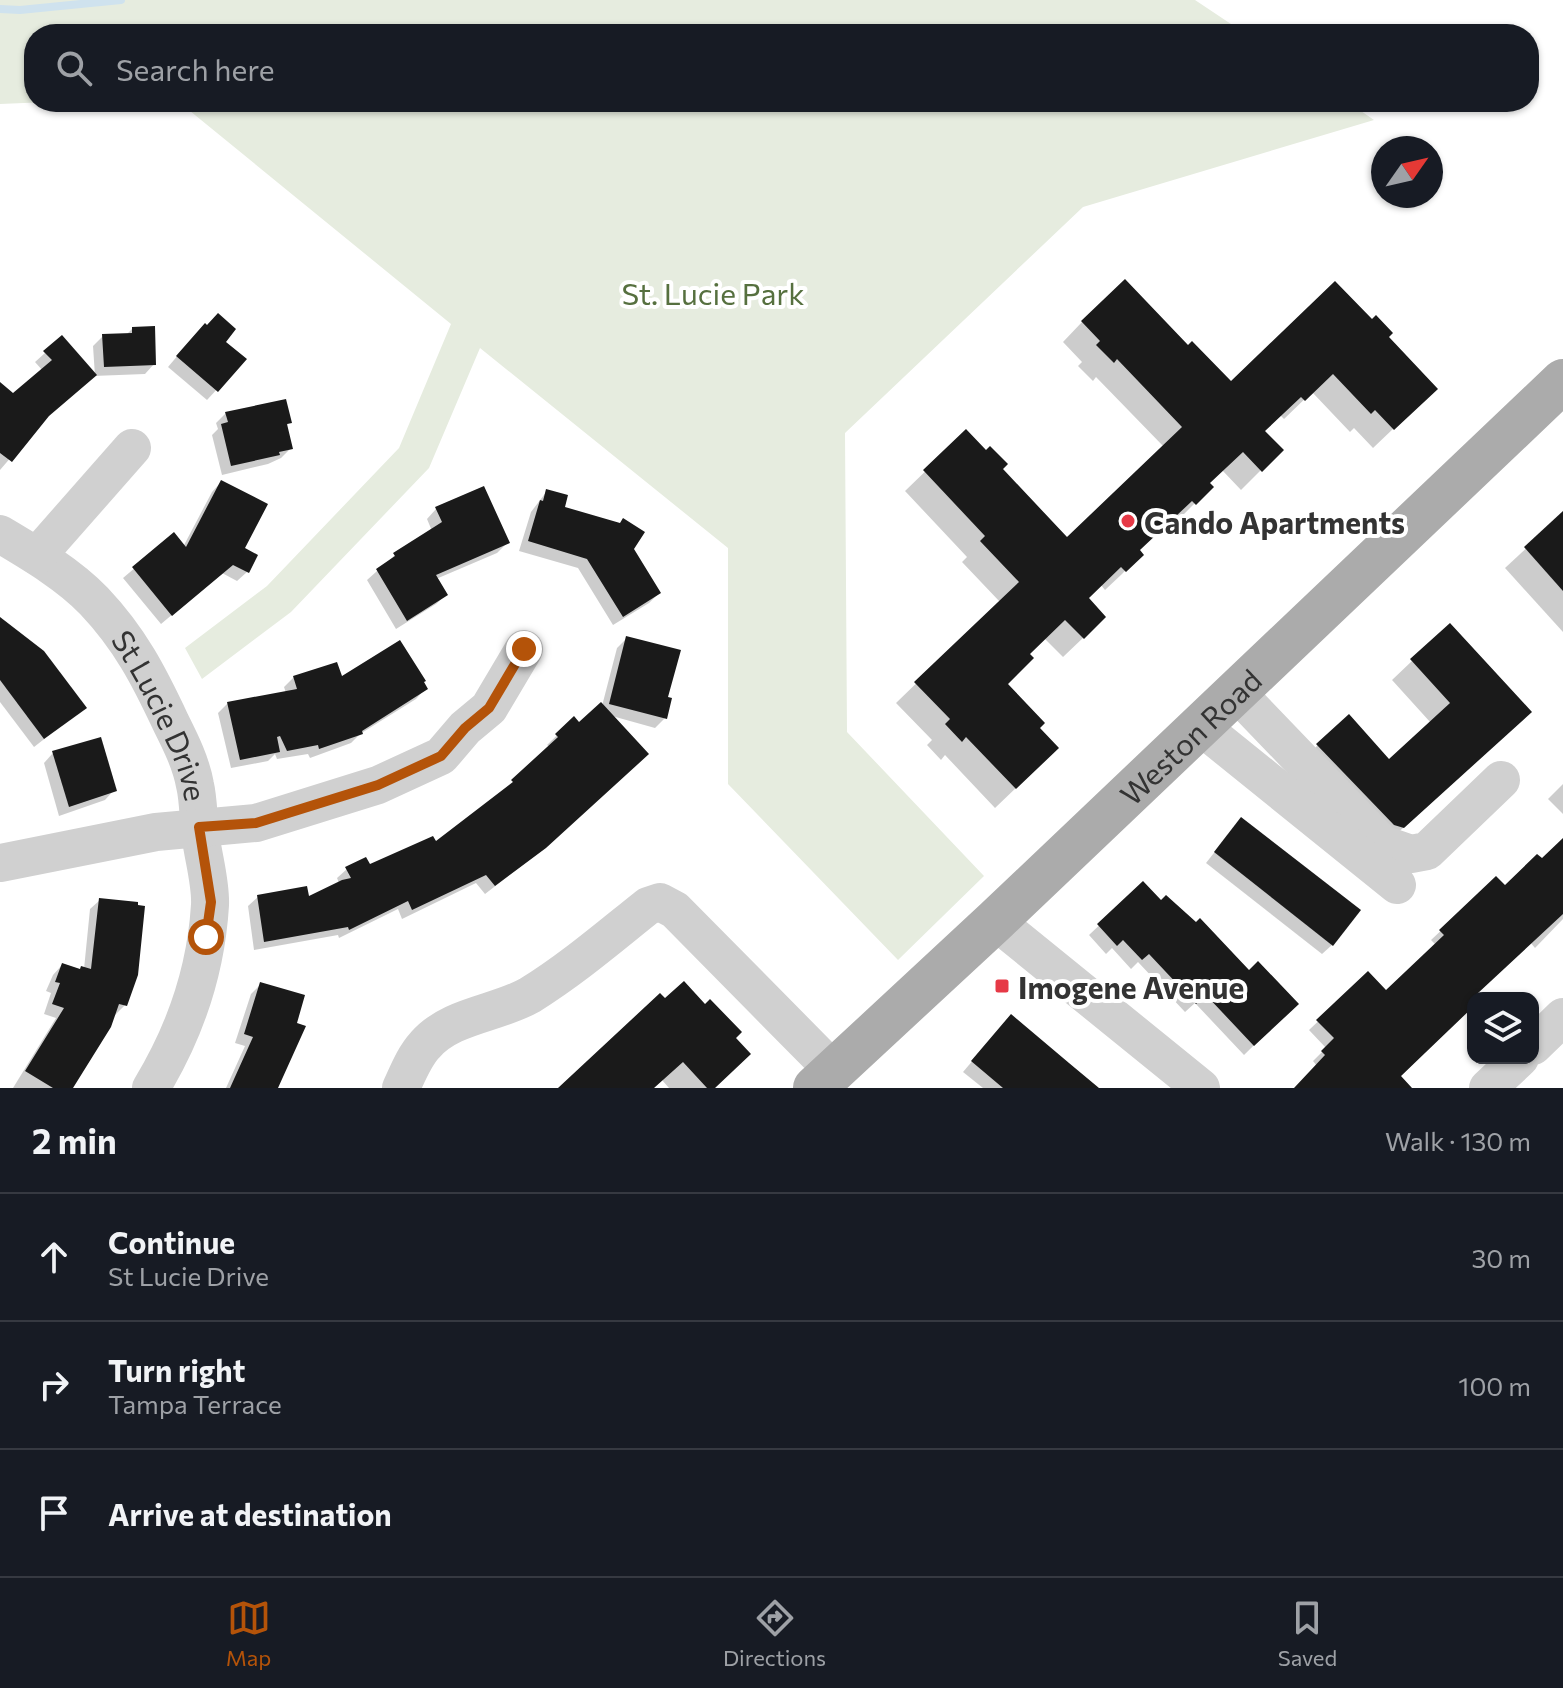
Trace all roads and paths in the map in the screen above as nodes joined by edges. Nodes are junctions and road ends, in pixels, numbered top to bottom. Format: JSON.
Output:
{"nodes":[{"id":1,"x":1563,"y":381,"type":"edge"},
{"id":2,"x":132,"y":448,"type":"dead end"},
{"id":3,"x":0,"y":534,"type":"edge"},
{"id":4,"x":37,"y":556,"type":"junction"},
{"id":5,"x":524,"y":649,"type":"dead end"},
{"id":6,"x":1236,"y":692,"type":"junction"},
{"id":7,"x":1200,"y":726,"type":"junction"},
{"id":8,"x":1501,"y":780,"type":"dead end"},
{"id":9,"x":199,"y":827,"type":"junction"},
{"id":10,"x":0,"y":863,"type":"edge"},
{"id":11,"x":1397,"y":885,"type":"dead end"},
{"id":12,"x":995,"y":921,"type":"junction"},
{"id":13,"x":1563,"y":1017,"type":"edge"},
{"id":14,"x":1539,"y":1040,"type":"edge"},
{"id":15,"x":1514,"y":1064,"type":"edge"},
{"id":16,"x":824,"y":1080,"type":"edge"},
{"id":17,"x":151,"y":1088,"type":"edge"},
{"id":18,"x":401,"y":1088,"type":"edge"},
{"id":19,"x":1201,"y":1088,"type":"edge"},
{"id":20,"x":1488,"y":1088,"type":"edge"}],
"edges":[{"from":1,"to":6,"type":"main road","name":"Weston Road"},
{"from":2,"to":4,"type":"street"},
{"from":3,"to":4,"type":"street","name":"St Lucie Drive"},
{"from":4,"to":9,"type":"street","name":"St Lucie Drive"},
{"from":5,"to":9,"type":"street"},
{"from":6,"to":7,"type":"main road","name":"Weston Road"},
{"from":6,"to":8,"type":"street"},
{"from":7,"to":11,"type":"street"},
{"from":7,"to":12,"type":"main road","name":"Weston Road"},
{"from":9,"to":10,"type":"street"},
{"from":9,"to":17,"type":"street","name":"St Lucie Drive"},
{"from":12,"to":16,"type":"main road","name":"Weston Road"},
{"from":12,"to":19,"type":"street"},
{"from":13,"to":14,"type":"street"},
{"from":15,"to":20,"type":"street"},
{"from":16,"to":18,"type":"street"}]}
